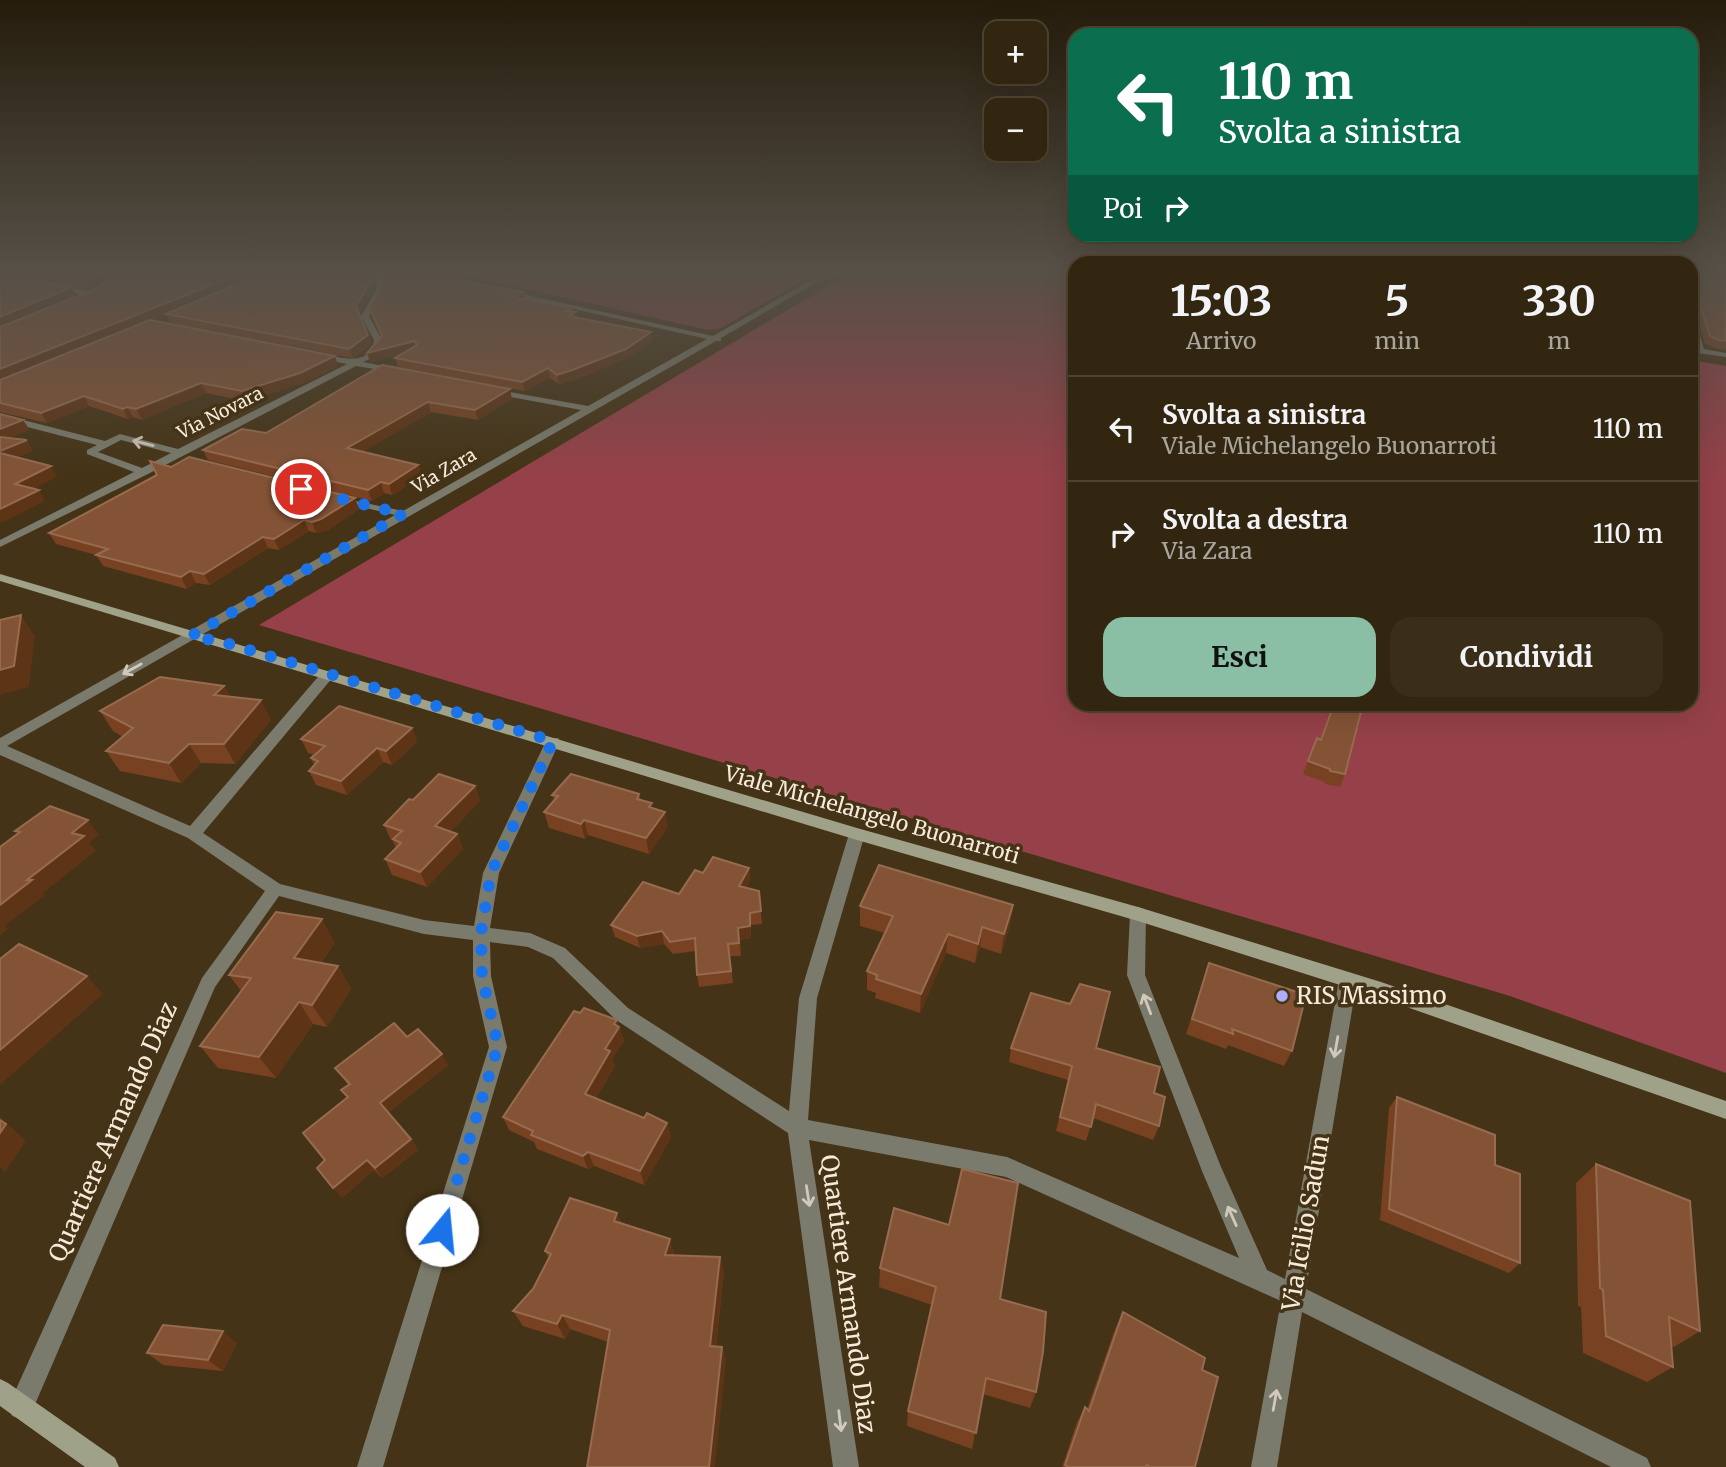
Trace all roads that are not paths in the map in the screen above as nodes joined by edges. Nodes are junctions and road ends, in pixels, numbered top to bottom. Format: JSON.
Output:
{"nodes":[{"id":1,"x":378,"y":339,"type":"edge"},
{"id":2,"x":718,"y":339,"type":"edge"},
{"id":3,"x":1698,"y":351,"type":"edge"},
{"id":4,"x":306,"y":353,"type":"edge"},
{"id":5,"x":1726,"y":355,"type":"edge"},
{"id":6,"x":357,"y":364,"type":"junction"},
{"id":7,"x":411,"y":374,"type":"edge"},
{"id":8,"x":480,"y":388,"type":"edge"},
{"id":9,"x":589,"y":409,"type":"junction"},
{"id":10,"x":0,"y":417,"type":"edge"},
{"id":11,"x":105,"y":444,"type":"junction"},
{"id":12,"x":180,"y":457,"type":"junction"},
{"id":13,"x":144,"y":472,"type":"junction"},
{"id":14,"x":336,"y":498,"type":"edge"},
{"id":15,"x":403,"y":514,"type":"junction"},
{"id":16,"x":0,"y":544,"type":"edge"},
{"id":17,"x":0,"y":577,"type":"edge"},
{"id":18,"x":191,"y":636,"type":"junction"},
{"id":19,"x":328,"y":674,"type":"junction"},
{"id":20,"x":553,"y":741,"type":"junction"},
{"id":21,"x":0,"y":746,"type":"edge"},
{"id":22,"x":193,"y":834,"type":"junction"},
{"id":23,"x":858,"y":834,"type":"junction"},
{"id":24,"x":275,"y":890,"type":"junction"},
{"id":25,"x":1138,"y":914,"type":"junction"},
{"id":26,"x":481,"y":933,"type":"junction"},
{"id":27,"x":1348,"y":980,"type":"junction"},
{"id":28,"x":1726,"y":1110,"type":"edge"},
{"id":29,"x":797,"y":1128,"type":"junction"},
{"id":30,"x":1259,"y":1278,"type":"junction"},
{"id":31,"x":1293,"y":1297,"type":"junction"},
{"id":32,"x":0,"y":1391,"type":"edge"},
{"id":33,"x":21,"y":1407,"type":"junction"},
{"id":34,"x":106,"y":1467,"type":"edge"},
{"id":35,"x":370,"y":1467,"type":"edge"},
{"id":36,"x":846,"y":1467,"type":"edge"},
{"id":37,"x":1264,"y":1467,"type":"edge"},
{"id":38,"x":1638,"y":1467,"type":"edge"}],
"edges":[{"from":1,"to":6,"type":"street","name":"Via Novara"},
{"from":2,"to":9,"type":"street","name":"Via Zara"},
{"from":3,"to":5,"type":"street"},
{"from":4,"to":6,"type":"street"},
{"from":6,"to":7,"type":"street"},
{"from":6,"to":12,"type":"street","name":"Via Novara"},
{"from":8,"to":9,"type":"street"},
{"from":9,"to":15,"type":"street","name":"Via Zara"},
{"from":10,"to":11,"type":"street"},
{"from":12,"to":11,"type":"street","one_way":true},
{"from":11,"to":13,"type":"street"},
{"from":12,"to":13,"type":"street","name":"Via Novara"},
{"from":13,"to":16,"type":"street","name":"Via Novara"},
{"from":14,"to":15,"type":"street"},
{"from":15,"to":18,"type":"street","name":"Via Zara"},
{"from":17,"to":18,"type":"street","name":"Viale Michelangelo Buonarroti"},
{"from":18,"to":19,"type":"street","name":"Viale Michelangelo Buonarroti"},
{"from":18,"to":21,"type":"street","name":"Via Zara","one_way":true},
{"from":19,"to":20,"type":"street","name":"Viale Michelangelo Buonarroti"},
{"from":19,"to":22,"type":"street"},
{"from":20,"to":23,"type":"street","name":"Viale Michelangelo Buonarroti"},
{"from":20,"to":26,"type":"street"},
{"from":21,"to":22,"type":"street","name":"Quartiere Armando Diaz"},
{"from":22,"to":24,"type":"street","name":"Quartiere Armando Diaz"},
{"from":23,"to":25,"type":"street","name":"Viale Michelangelo Buonarroti"},
{"from":23,"to":29,"type":"street","name":"Quartiere Armando Diaz"},
{"from":24,"to":26,"type":"street","name":"Quartiere Armando Diaz"},
{"from":24,"to":33,"type":"street","name":"Quartiere Armando Diaz"},
{"from":25,"to":27,"type":"street","name":"Viale Michelangelo Buonarroti"},
{"from":30,"to":25,"type":"street","one_way":true},
{"from":26,"to":29,"type":"street","name":"Quartiere Armando Diaz"},
{"from":26,"to":35,"type":"street"},
{"from":27,"to":28,"type":"street","name":"Viale Michelangelo Buonarroti"},
{"from":27,"to":31,"type":"street","name":"Via Icilio Sadun","one_way":true},
{"from":29,"to":30,"type":"street","name":"Quartiere Armando Diaz"},
{"from":29,"to":36,"type":"street","name":"Quartiere Armando Diaz","one_way":true},
{"from":30,"to":31,"type":"street","name":"Quartiere Armando Diaz"},
{"from":37,"to":31,"type":"street","name":"Via Icilio Sadun","one_way":true},
{"from":31,"to":38,"type":"street","name":"Quartiere Armando Diaz"},
{"from":32,"to":33,"type":"street"},
{"from":33,"to":34,"type":"street"}]}
